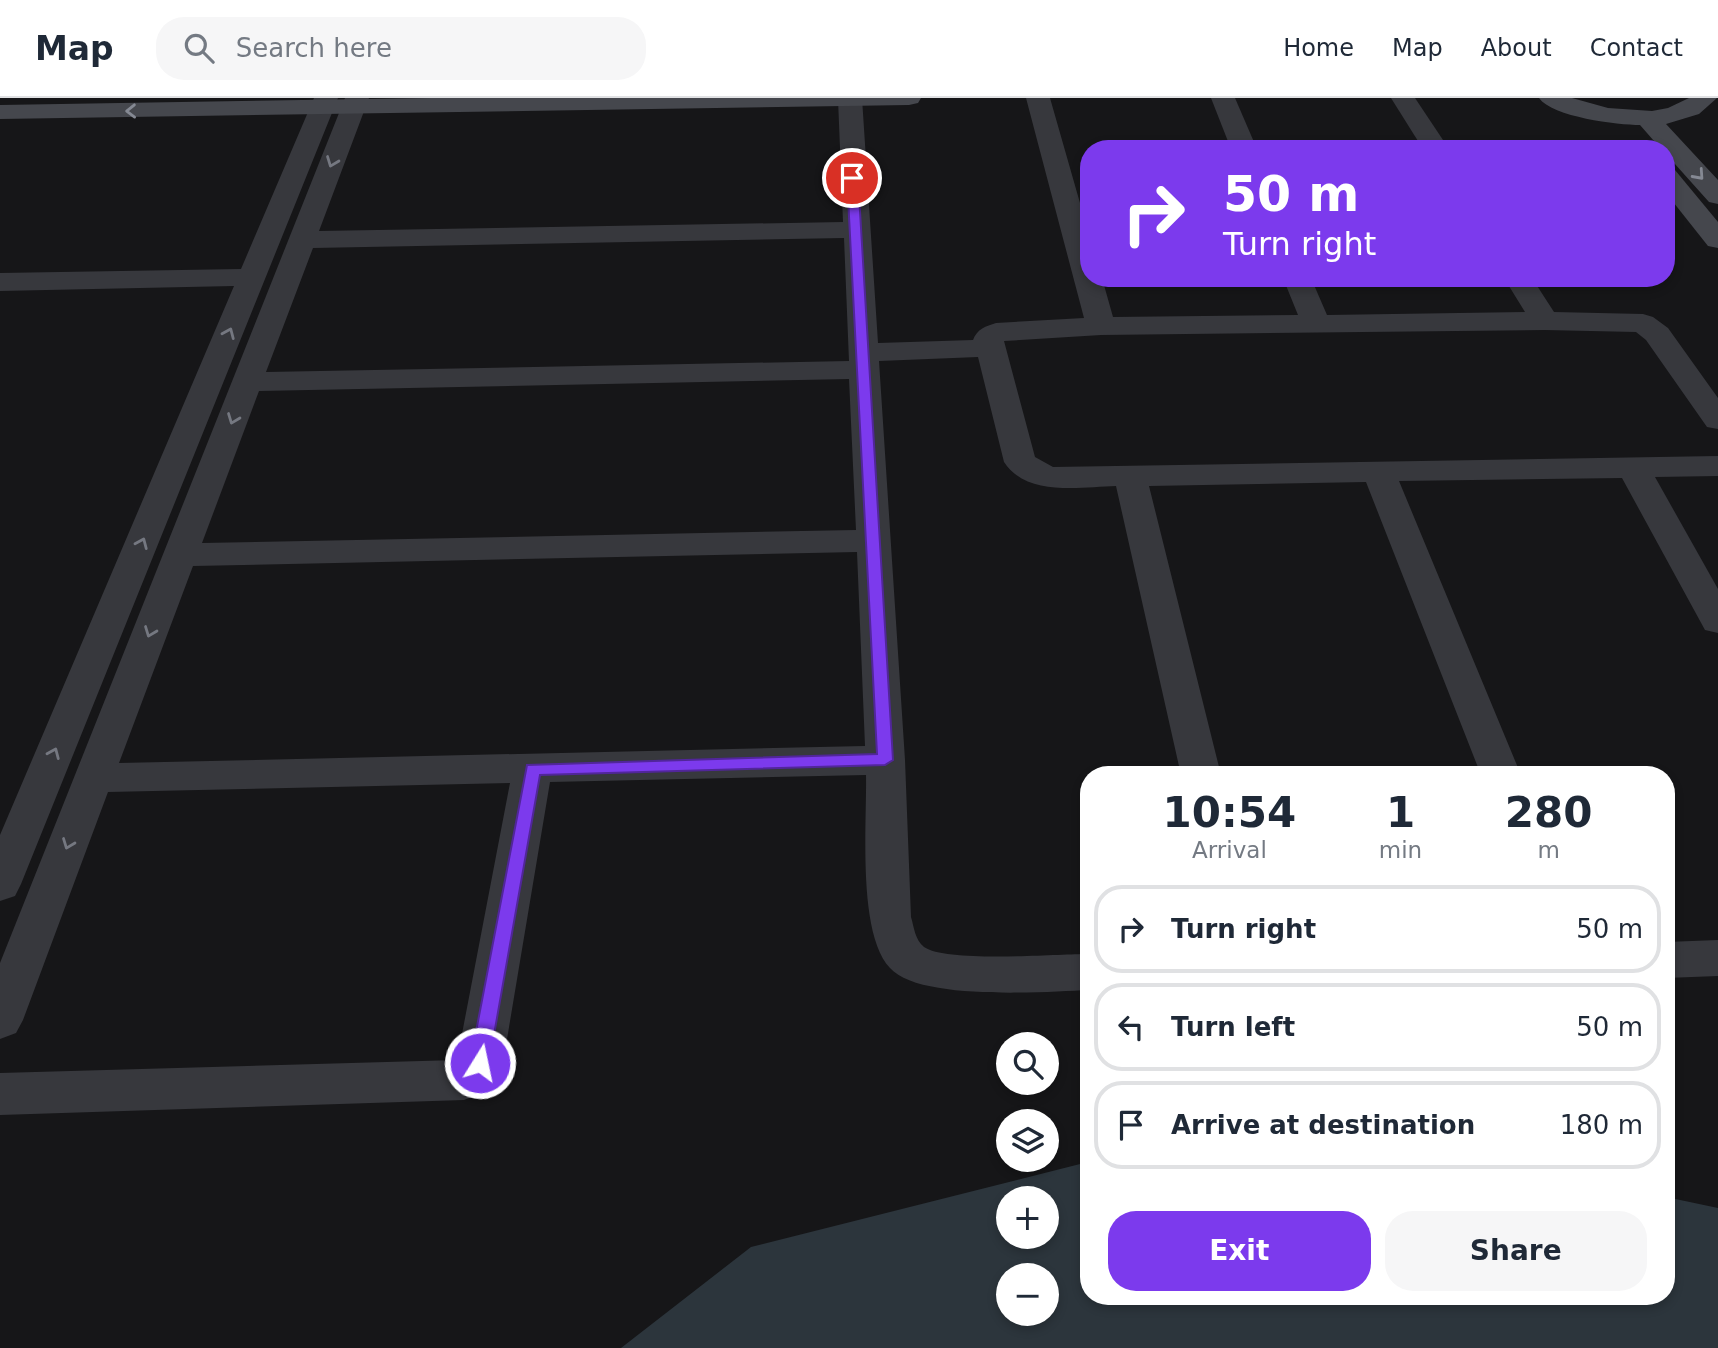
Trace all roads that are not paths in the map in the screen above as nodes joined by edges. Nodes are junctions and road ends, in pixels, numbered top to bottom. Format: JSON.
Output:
{"nodes":[{"id":1,"x":909,"y":98,"type":"edge"},
{"id":2,"x":1038,"y":98,"type":"edge"},
{"id":3,"x":1223,"y":98,"type":"edge"},
{"id":4,"x":1404,"y":98,"type":"edge"},
{"id":5,"x":1551,"y":98,"type":"edge"},
{"id":6,"x":1705,"y":98,"type":"edge"},
{"id":7,"x":850,"y":99,"type":"edge"},
{"id":8,"x":340,"y":103,"type":"edge"},
{"id":9,"x":0,"y":112,"type":"edge"},
{"id":10,"x":1618,"y":117,"type":"junction"},
{"id":11,"x":1647,"y":118,"type":"junction"},
{"id":12,"x":1240,"y":140,"type":"edge"},
{"id":13,"x":1430,"y":140,"type":"edge"},
{"id":14,"x":1637,"y":140,"type":"edge"},
{"id":15,"x":1667,"y":140,"type":"edge"},
{"id":16,"x":1675,"y":149,"type":"edge"},
{"id":17,"x":1675,"y":187,"type":"edge"},
{"id":18,"x":1718,"y":196,"type":"edge"},
{"id":19,"x":855,"y":230,"type":"junction"},
{"id":20,"x":302,"y":240,"type":"junction"},
{"id":21,"x":1718,"y":240,"type":"edge"},
{"id":22,"x":1080,"y":250,"type":"edge"},
{"id":23,"x":252,"y":277,"type":"junction"},
{"id":24,"x":0,"y":283,"type":"edge"},
{"id":25,"x":1090,"y":287,"type":"edge"},
{"id":26,"x":1301,"y":287,"type":"edge"},
{"id":27,"x":1524,"y":287,"type":"edge"},
{"id":28,"x":1545,"y":321,"type":"junction"},
{"id":29,"x":1315,"y":322,"type":"junction"},
{"id":30,"x":1101,"y":326,"type":"junction"},
{"id":31,"x":989,"y":348,"type":"junction"},
{"id":32,"x":863,"y":361,"type":"junction"},
{"id":33,"x":247,"y":382,"type":"junction"},
{"id":34,"x":1717,"y":417,"type":"edge"},
{"id":35,"x":1718,"y":466,"type":"edge"},
{"id":36,"x":1634,"y":468,"type":"junction"},
{"id":37,"x":1378,"y":470,"type":"junction"},
{"id":38,"x":1130,"y":475,"type":"junction"},
{"id":39,"x":873,"y":541,"type":"junction"},
{"id":40,"x":180,"y":555,"type":"junction"},
{"id":41,"x":1718,"y":621,"type":"edge"},
{"id":42,"x":885,"y":760,"type":"junction"},
{"id":43,"x":1199,"y":766,"type":"edge"},
{"id":44,"x":1497,"y":766,"type":"edge"},
{"id":45,"x":532,"y":769,"type":"junction"},
{"id":46,"x":93,"y":778,"type":"junction"},
{"id":47,"x":0,"y":884,"type":"edge"},
{"id":48,"x":1718,"y":958,"type":"edge"},
{"id":49,"x":1675,"y":960,"type":"edge"},
{"id":50,"x":1080,"y":972,"type":"edge"},
{"id":51,"x":1,"y":1017,"type":"edge"},
{"id":52,"x":0,"y":1094,"type":"edge"}],
"edges":[{"from":1,"to":7,"type":"street"},
{"from":2,"to":22,"type":"street"},
{"from":3,"to":12,"type":"street"},
{"from":4,"to":13,"type":"street"},
{"from":5,"to":10,"type":"street"},
{"from":6,"to":11,"type":"street"},
{"from":7,"to":8,"type":"street"},
{"from":7,"to":19,"type":"street"},
{"from":8,"to":9,"type":"street","one_way":true},
{"from":8,"to":20,"type":"street","one_way":true},
{"from":8,"to":23,"type":"street"},
{"from":10,"to":11,"type":"street"},
{"from":10,"to":14,"type":"street"},
{"from":11,"to":15,"type":"street","one_way":true},
{"from":16,"to":18,"type":"street","one_way":true},
{"from":17,"to":21,"type":"street"},
{"from":19,"to":20,"type":"street"},
{"from":19,"to":32,"type":"street"},
{"from":20,"to":33,"type":"street"},
{"from":23,"to":24,"type":"street"},
{"from":47,"to":23,"type":"street","one_way":true},
{"from":25,"to":30,"type":"street"},
{"from":26,"to":29,"type":"street"},
{"from":27,"to":28,"type":"street"},
{"from":28,"to":29,"type":"street"},
{"from":28,"to":34,"type":"street"},
{"from":29,"to":30,"type":"street"},
{"from":30,"to":31,"type":"street"},
{"from":31,"to":32,"type":"street"},
{"from":31,"to":38,"type":"street"},
{"from":32,"to":33,"type":"street"},
{"from":32,"to":39,"type":"street"},
{"from":33,"to":40,"type":"street","one_way":true},
{"from":35,"to":36,"type":"street"},
{"from":36,"to":37,"type":"street"},
{"from":36,"to":41,"type":"street"},
{"from":37,"to":38,"type":"street"},
{"from":37,"to":44,"type":"street"},
{"from":38,"to":43,"type":"street"},
{"from":39,"to":40,"type":"street"},
{"from":39,"to":42,"type":"street"},
{"from":40,"to":46,"type":"street","one_way":true},
{"from":42,"to":45,"type":"street"},
{"from":42,"to":50,"type":"street"},
{"from":45,"to":46,"type":"street"},
{"from":45,"to":52,"type":"street"},
{"from":46,"to":51,"type":"street","one_way":true},
{"from":48,"to":49,"type":"street"}]}
